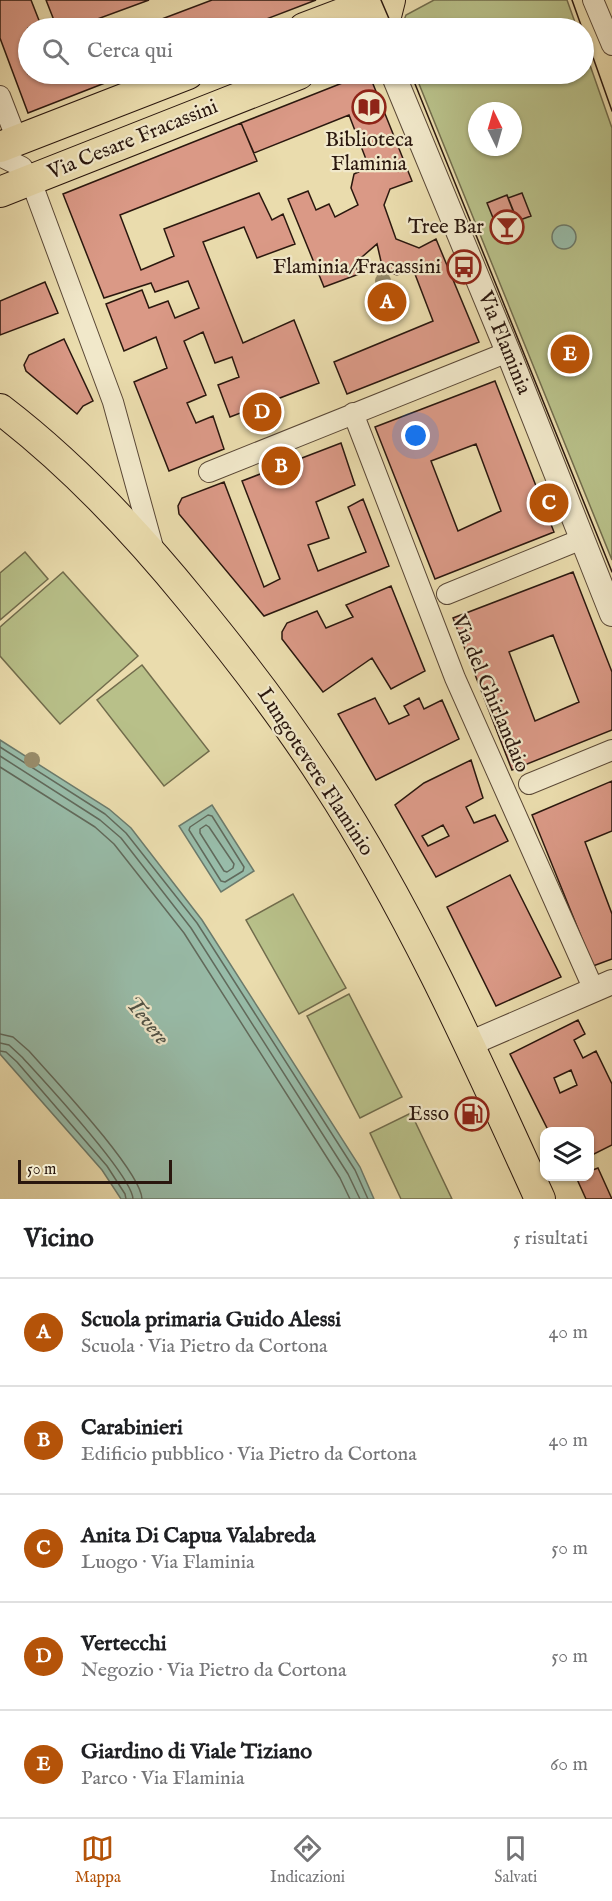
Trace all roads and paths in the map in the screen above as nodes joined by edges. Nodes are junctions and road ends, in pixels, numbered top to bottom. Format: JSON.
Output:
{"nodes":[{"id":1,"x":593,"y":0,"type":"edge"},
{"id":2,"x":374,"y":7,"type":"edge"},
{"id":3,"x":337,"y":18,"type":"edge"},
{"id":4,"x":612,"y":45,"type":"edge"},
{"id":5,"x":163,"y":84,"type":"edge"},
{"id":6,"x":274,"y":84,"type":"edge"},
{"id":7,"x":397,"y":84,"type":"edge"},
{"id":8,"x":0,"y":96,"type":"edge"},
{"id":9,"x":6,"y":148,"type":"edge"},
{"id":10,"x":31,"y":181,"type":"junction"},
{"id":11,"x":0,"y":192,"type":"edge"},
{"id":12,"x":508,"y":352,"type":"junction"},
{"id":13,"x":0,"y":409,"type":"edge"},
{"id":14,"x":353,"y":413,"type":"junction"},
{"id":15,"x":209,"y":472,"type":"dead end"},
{"id":16,"x":582,"y":539,"type":"junction"},
{"id":17,"x":155,"y":556,"type":"junction"},
{"id":18,"x":447,"y":594,"type":"dead end"},
{"id":19,"x":612,"y":614,"type":"edge"},
{"id":20,"x":612,"y":750,"type":"edge"},
{"id":21,"x":529,"y":784,"type":"dead end"},
{"id":22,"x":603,"y":986,"type":"edge"},
{"id":23,"x":469,"y":1044,"type":"junction"},
{"id":24,"x":540,"y":1199,"type":"edge"}],
"edges":[{"from":1,"to":4,"type":"street"},
{"from":2,"to":3,"type":"main road"},
{"from":5,"to":9,"type":"main road","name":"Via Cesare Fracassini"},
{"from":6,"to":10,"type":"main road","name":"Via Cesare Fracassini"},
{"from":7,"to":12,"type":"street","name":"Via Flaminia"},
{"from":8,"to":9,"type":"street"},
{"from":9,"to":10,"type":"street"},
{"from":10,"to":11,"type":"main road","name":"Via Cesare Fracassini"},
{"from":10,"to":17,"type":"street"},
{"from":12,"to":14,"type":"street"},
{"from":12,"to":16,"type":"street","name":"Via Flaminia"},
{"from":13,"to":17,"type":"main road","name":"Lungotevere Flaminio"},
{"from":14,"to":15,"type":"street"},
{"from":14,"to":22,"type":"street","name":"Via del Ghirlandaio"},
{"from":16,"to":18,"type":"street"},
{"from":16,"to":19,"type":"street","name":"Via Flaminia"},
{"from":17,"to":23,"type":"main road","name":"Lungotevere Flaminio"},
{"from":20,"to":21,"type":"street"},
{"from":22,"to":23,"type":"street"},
{"from":23,"to":24,"type":"main road","name":"Lungotevere Flaminio"}]}
